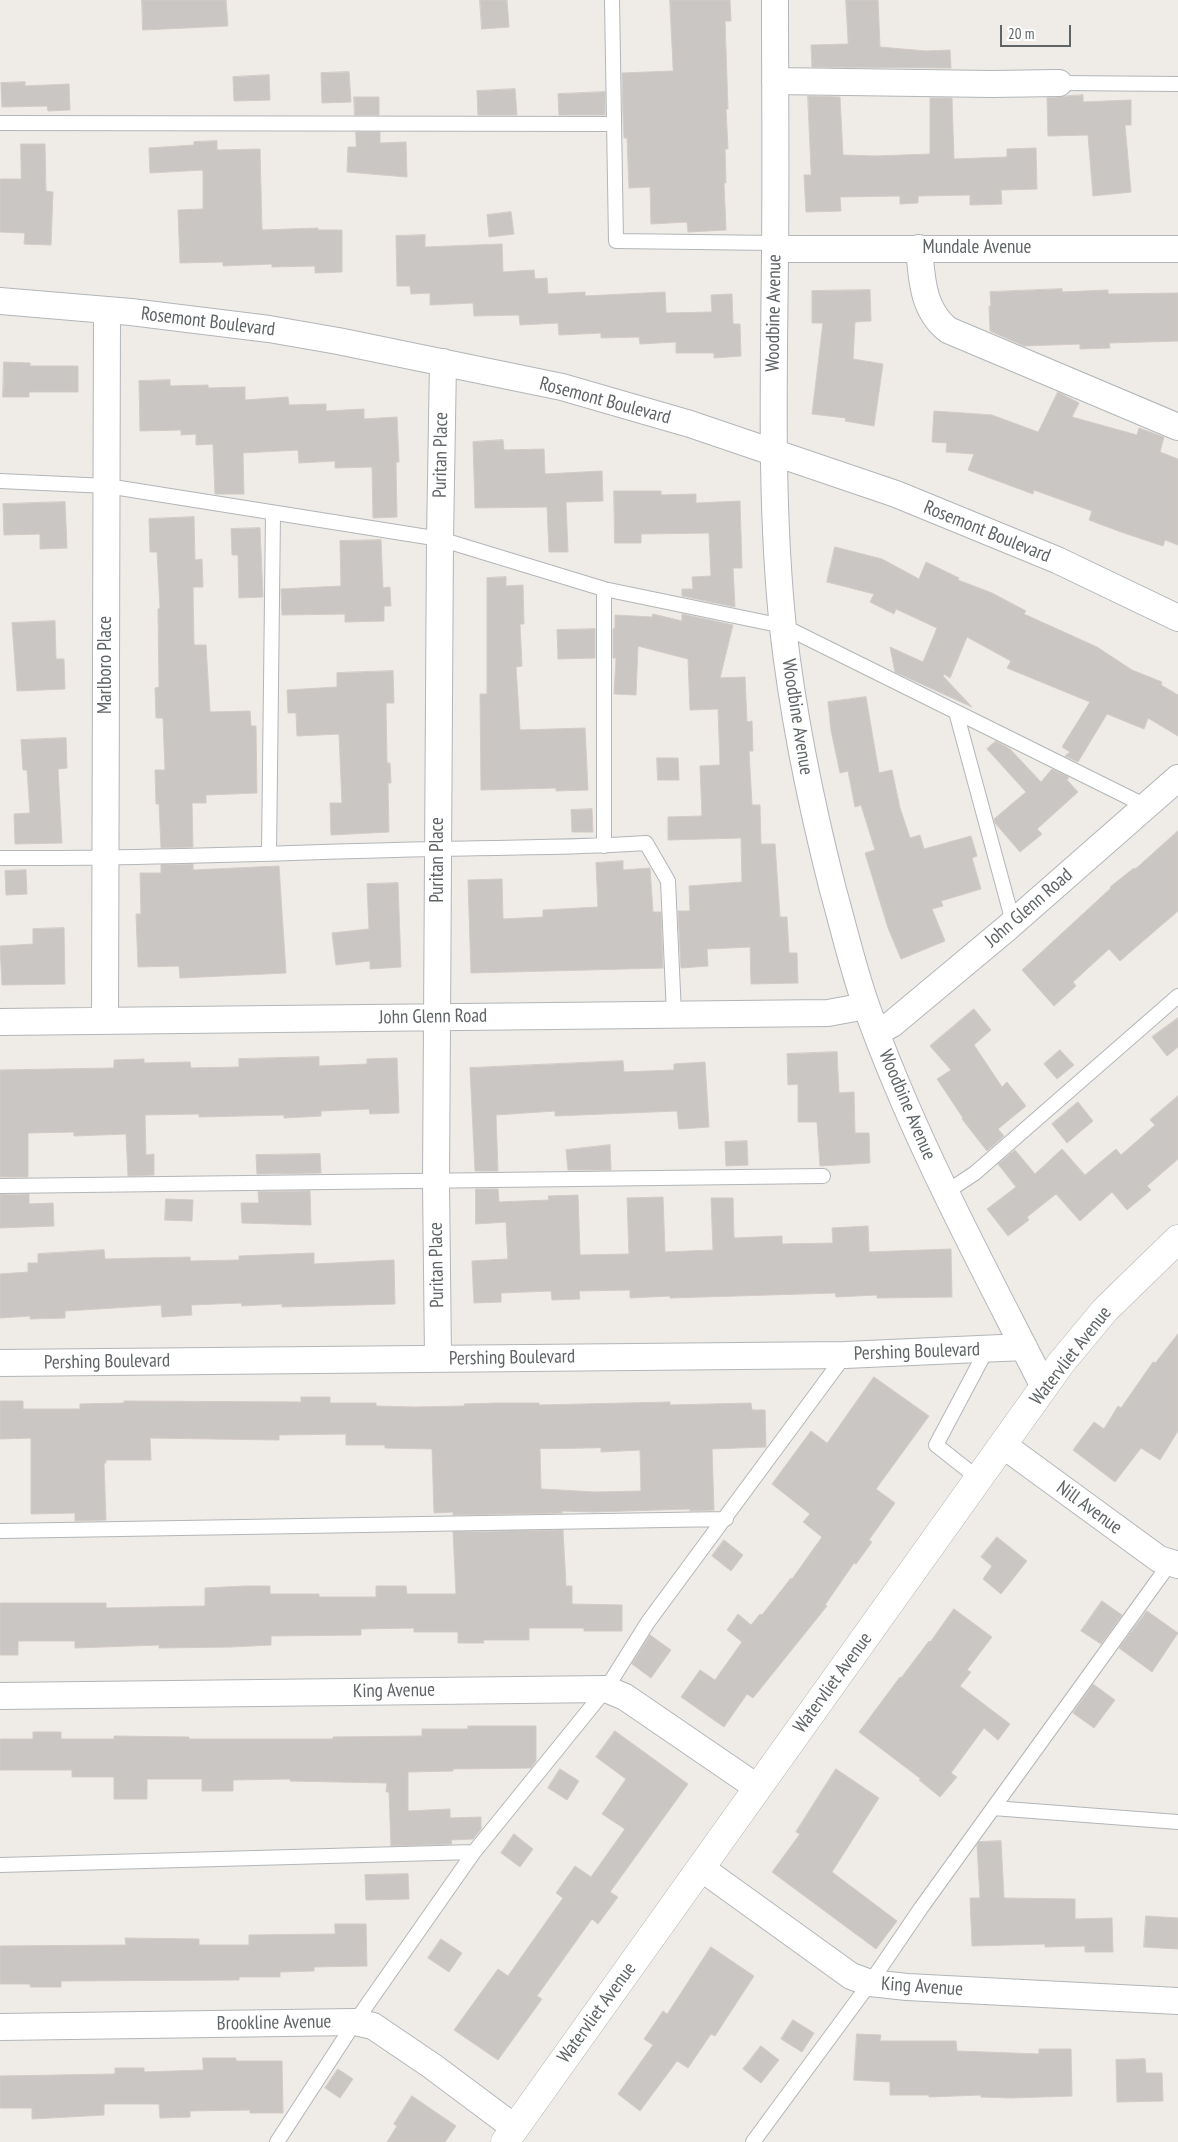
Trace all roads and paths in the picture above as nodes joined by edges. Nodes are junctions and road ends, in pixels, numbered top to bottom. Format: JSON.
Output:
{"nodes":[{"id":1,"x":612,"y":0,"type":"edge"},
{"id":2,"x":775,"y":0,"type":"edge"},
{"id":3,"x":775,"y":81,"type":"junction"},
{"id":4,"x":1059,"y":83,"type":"joint"},
{"id":5,"x":1178,"y":84,"type":"edge"},
{"id":6,"x":0,"y":123,"type":"edge"},
{"id":7,"x":614,"y":124,"type":"junction"},
{"id":8,"x":775,"y":246,"type":"junction"},
{"id":9,"x":919,"y":248,"type":"junction"},
{"id":10,"x":1178,"y":249,"type":"edge"},
{"id":11,"x":0,"y":301,"type":"edge"},
{"id":12,"x":107,"y":310,"type":"junction"},
{"id":13,"x":443,"y":362,"type":"junction"},
{"id":14,"x":1178,"y":427,"type":"edge"},
{"id":15,"x":774,"y":451,"type":"junction"},
{"id":16,"x":0,"y":481,"type":"edge"},
{"id":17,"x":107,"y":486,"type":"junction"},
{"id":18,"x":273,"y":513,"type":"junction"},
{"id":19,"x":440,"y":540,"type":"junction"},
{"id":20,"x":604,"y":589,"type":"junction"},
{"id":21,"x":1178,"y":618,"type":"edge"},
{"id":22,"x":783,"y":626,"type":"junction"},
{"id":23,"x":956,"y":712,"type":"junction"},
{"id":24,"x":1178,"y":778,"type":"edge"},
{"id":25,"x":1146,"y":806,"type":"junction"},
{"id":26,"x":604,"y":846,"type":"junction"},
{"id":27,"x":438,"y":849,"type":"junction"},
{"id":28,"x":269,"y":854,"type":"junction"},
{"id":29,"x":0,"y":858,"type":"edge"},
{"id":30,"x":106,"y":858,"type":"junction"},
{"id":31,"x":1013,"y":922,"type":"junction"},
{"id":32,"x":1178,"y":996,"type":"edge"},
{"id":33,"x":866,"y":1006,"type":"junction"},
{"id":34,"x":674,"y":1014,"type":"junction"},
{"id":35,"x":437,"y":1016,"type":"junction"},
{"id":36,"x":105,"y":1020,"type":"junction"},
{"id":37,"x":0,"y":1022,"type":"edge"},
{"id":38,"x":876,"y":1033,"type":"junction"},
{"id":39,"x":823,"y":1176,"type":"dead end"},
{"id":40,"x":436,"y":1182,"type":"junction"},
{"id":41,"x":0,"y":1186,"type":"edge"},
{"id":42,"x":945,"y":1193,"type":"junction"},
{"id":43,"x":1178,"y":1239,"type":"edge"},
{"id":44,"x":1024,"y":1347,"type":"junction"},
{"id":45,"x":987,"y":1349,"type":"junction"},
{"id":46,"x":845,"y":1355,"type":"junction"},
{"id":47,"x":438,"y":1359,"type":"junction"},
{"id":48,"x":0,"y":1364,"type":"edge"},
{"id":49,"x":1044,"y":1387,"type":"junction"},
{"id":50,"x":1003,"y":1445,"type":"junction"},
{"id":51,"x":979,"y":1478,"type":"junction"},
{"id":52,"x":726,"y":1519,"type":"junction"},
{"id":53,"x":0,"y":1530,"type":"edge"},
{"id":54,"x":1175,"y":1560,"type":"edge"},
{"id":55,"x":606,"y":1689,"type":"junction"},
{"id":56,"x":0,"y":1696,"type":"edge"},
{"id":57,"x":758,"y":1788,"type":"junction"},
{"id":58,"x":993,"y":1808,"type":"junction"},
{"id":59,"x":1178,"y":1822,"type":"edge"},
{"id":60,"x":474,"y":1852,"type":"junction"},
{"id":61,"x":0,"y":1865,"type":"edge"},
{"id":62,"x":701,"y":1868,"type":"junction"},
{"id":63,"x":870,"y":1983,"type":"junction"},
{"id":64,"x":1178,"y":2001,"type":"edge"},
{"id":65,"x":355,"y":2022,"type":"junction"},
{"id":66,"x":0,"y":2026,"type":"edge"},
{"id":67,"x":510,"y":2135,"type":"edge"},
{"id":68,"x":277,"y":2142,"type":"edge"},
{"id":69,"x":753,"y":2142,"type":"edge"}],
"edges":[{"from":1,"to":7,"type":"lane"},
{"from":2,"to":3,"type":"street","name":"Woodbine Avenue"},
{"from":3,"to":4,"type":"street"},
{"from":3,"to":8,"type":"street","name":"Woodbine Avenue"},
{"from":4,"to":5,"type":"lane"},
{"from":6,"to":7,"type":"lane"},
{"from":7,"to":8,"type":"lane"},
{"from":8,"to":9,"type":"street","name":"Mundale Avenue"},
{"from":8,"to":15,"type":"street","name":"Woodbine Avenue"},
{"from":9,"to":10,"type":"street","name":"Mundale Avenue"},
{"from":9,"to":14,"type":"street"},
{"from":11,"to":12,"type":"street","name":"Rosemont Boulevard"},
{"from":12,"to":13,"type":"street","name":"Rosemont Boulevard"},
{"from":12,"to":17,"type":"street","name":"Marlboro Place"},
{"from":13,"to":15,"type":"street","name":"Rosemont Boulevard"},
{"from":13,"to":19,"type":"street","name":"Puritan Place"},
{"from":15,"to":21,"type":"street","name":"Rosemont Boulevard"},
{"from":15,"to":22,"type":"street","name":"Woodbine Avenue"},
{"from":16,"to":17,"type":"lane"},
{"from":17,"to":18,"type":"lane"},
{"from":17,"to":30,"type":"street","name":"Marlboro Place"},
{"from":18,"to":19,"type":"lane"},
{"from":18,"to":28,"type":"lane"},
{"from":19,"to":20,"type":"lane"},
{"from":19,"to":27,"type":"street","name":"Puritan Place"},
{"from":20,"to":22,"type":"lane"},
{"from":20,"to":26,"type":"lane"},
{"from":22,"to":23,"type":"lane"},
{"from":22,"to":33,"type":"street","name":"Woodbine Avenue"},
{"from":23,"to":25,"type":"lane"},
{"from":23,"to":31,"type":"lane"},
{"from":24,"to":25,"type":"street","name":"John Glenn Road"},
{"from":25,"to":31,"type":"street","name":"John Glenn Road"},
{"from":26,"to":27,"type":"lane"},
{"from":26,"to":34,"type":"lane"},
{"from":27,"to":28,"type":"lane"},
{"from":27,"to":35,"type":"street","name":"Puritan Place"},
{"from":28,"to":30,"type":"lane"},
{"from":29,"to":30,"type":"lane"},
{"from":30,"to":36,"type":"street","name":"Marlboro Place"},
{"from":31,"to":38,"type":"street","name":"John Glenn Road"},
{"from":32,"to":42,"type":"lane"},
{"from":33,"to":34,"type":"street","name":"John Glenn Road"},
{"from":33,"to":38,"type":"street","name":"Woodbine Avenue"},
{"from":34,"to":35,"type":"street","name":"John Glenn Road"},
{"from":35,"to":36,"type":"street","name":"John Glenn Road"},
{"from":35,"to":40,"type":"street","name":"Puritan Place"},
{"from":36,"to":37,"type":"street","name":"John Glenn Road"},
{"from":38,"to":42,"type":"street","name":"Woodbine Avenue"},
{"from":39,"to":40,"type":"lane"},
{"from":40,"to":41,"type":"lane"},
{"from":40,"to":47,"type":"street","name":"Puritan Place"},
{"from":42,"to":44,"type":"street","name":"Woodbine Avenue"},
{"from":43,"to":49,"type":"street","name":"Watervliet Avenue"},
{"from":44,"to":45,"type":"street","name":"Pershing Boulevard"},
{"from":44,"to":49,"type":"street","name":"Woodbine Avenue"},
{"from":45,"to":46,"type":"street","name":"Pershing Boulevard"},
{"from":45,"to":51,"type":"lane"},
{"from":46,"to":47,"type":"street","name":"Pershing Boulevard"},
{"from":46,"to":52,"type":"lane"},
{"from":47,"to":48,"type":"street","name":"Pershing Boulevard"},
{"from":49,"to":50,"type":"street","name":"Watervliet Avenue"},
{"from":50,"to":51,"type":"street","name":"Watervliet Avenue"},
{"from":50,"to":54,"type":"street","name":"Nill Avenue"},
{"from":51,"to":57,"type":"street","name":"Watervliet Avenue"},
{"from":52,"to":53,"type":"lane"},
{"from":52,"to":55,"type":"lane"},
{"from":54,"to":58,"type":"lane"},
{"from":55,"to":56,"type":"street","name":"King Avenue"},
{"from":55,"to":57,"type":"street","name":"King Avenue"},
{"from":55,"to":60,"type":"lane"},
{"from":57,"to":62,"type":"street","name":"Watervliet Avenue"},
{"from":58,"to":59,"type":"lane"},
{"from":58,"to":63,"type":"lane"},
{"from":60,"to":61,"type":"lane"},
{"from":60,"to":65,"type":"lane"},
{"from":62,"to":63,"type":"street","name":"King Avenue"},
{"from":62,"to":67,"type":"street","name":"Watervliet Avenue"},
{"from":63,"to":64,"type":"street","name":"King Avenue"},
{"from":63,"to":69,"type":"lane"},
{"from":65,"to":66,"type":"street","name":"Brookline Avenue"},
{"from":65,"to":67,"type":"street","name":"Brookline Avenue"},
{"from":65,"to":68,"type":"lane"}]}
